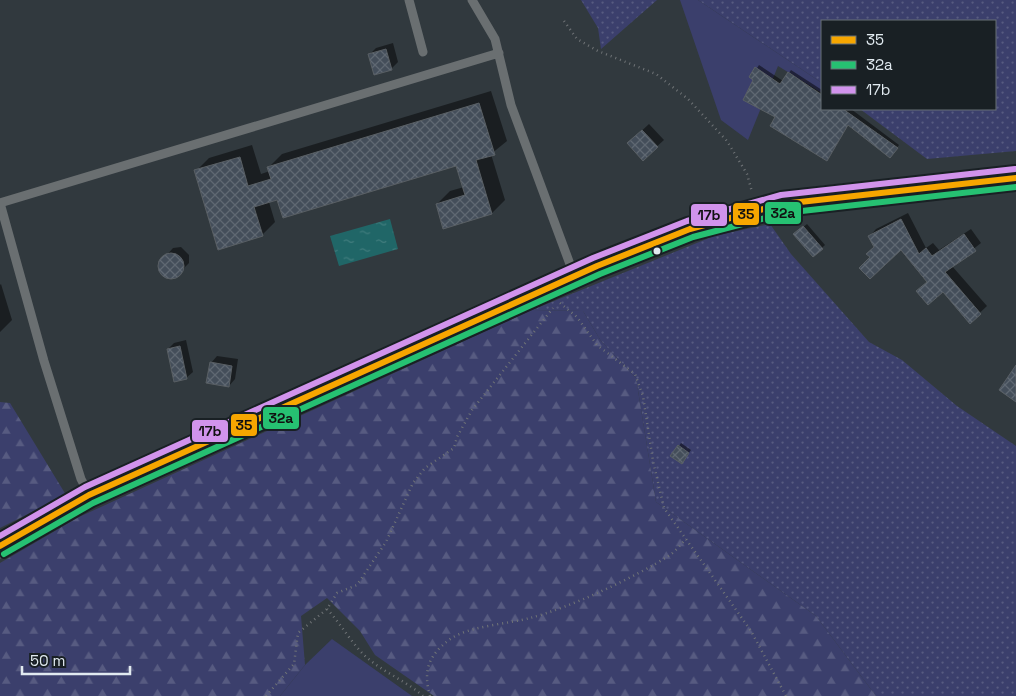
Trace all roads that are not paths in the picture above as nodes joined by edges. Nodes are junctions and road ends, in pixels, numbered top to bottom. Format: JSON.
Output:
{"nodes":[{"id":1,"x":409,"y":0,"type":"edge"},
{"id":2,"x":472,"y":0,"type":"edge"},
{"id":3,"x":423,"y":52,"type":"dead end"},
{"id":4,"x":499,"y":53,"type":"junction"},
{"id":5,"x":1016,"y":178,"type":"edge"},
{"id":6,"x":0,"y":203,"type":"edge"},
{"id":7,"x":574,"y":276,"type":"junction"},
{"id":8,"x":89,"y":496,"type":"junction"},
{"id":9,"x":0,"y":546,"type":"edge"}],
"edges":[{"from":1,"to":3,"type":"lane"},
{"from":2,"to":4,"type":"lane"},
{"from":4,"to":6,"type":"lane"},
{"from":4,"to":7,"type":"lane"},
{"from":5,"to":7,"type":"street"},
{"from":6,"to":8,"type":"lane"},
{"from":7,"to":8,"type":"street"},
{"from":8,"to":9,"type":"street"}]}
